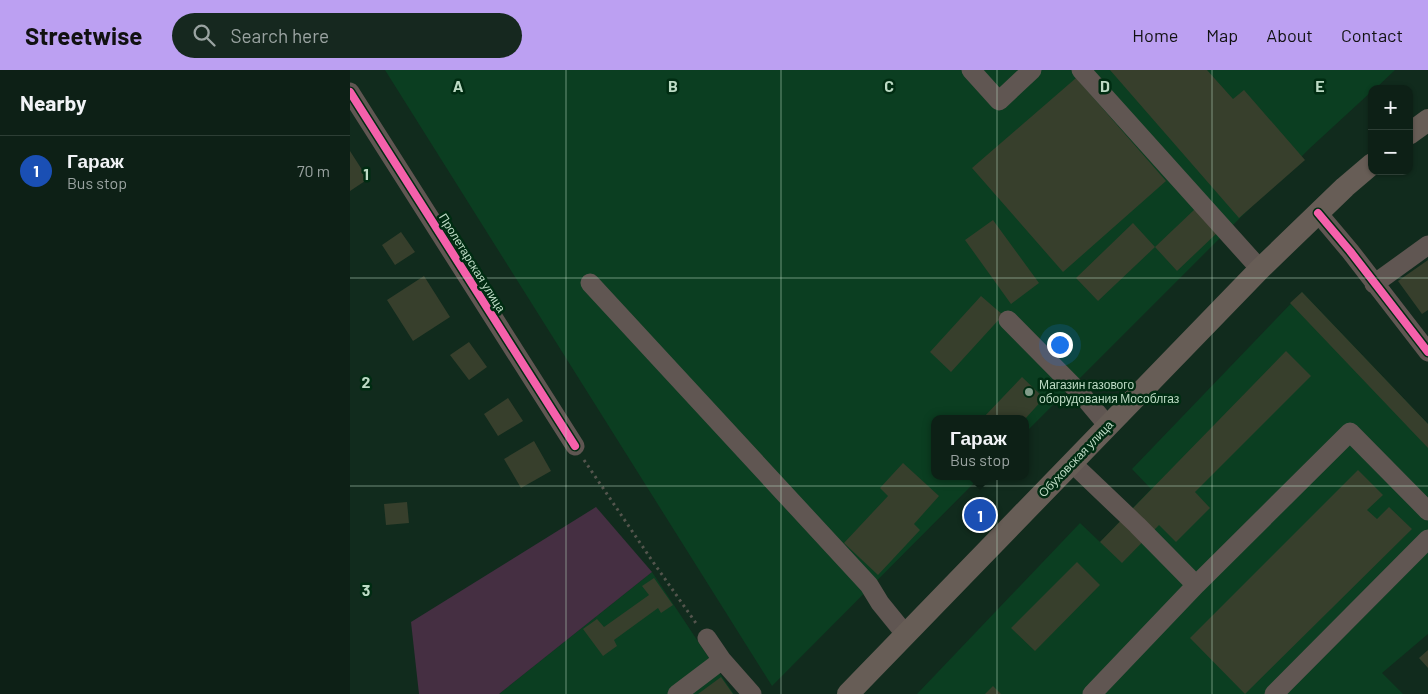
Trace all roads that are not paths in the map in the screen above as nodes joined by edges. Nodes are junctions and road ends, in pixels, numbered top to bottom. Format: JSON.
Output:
{"nodes":[{"id":1,"x":971,"y":70,"type":"edge"},
{"id":2,"x":1032,"y":70,"type":"edge"},
{"id":3,"x":1081,"y":70,"type":"edge"},
{"id":4,"x":350,"y":92,"type":"edge"},
{"id":5,"x":1428,"y":120,"type":"edge"},
{"id":6,"x":1413,"y":131,"type":"edge"},
{"id":7,"x":1368,"y":168,"type":"edge"},
{"id":8,"x":1318,"y":213,"type":"junction"},
{"id":9,"x":1428,"y":245,"type":"edge"},
{"id":10,"x":1260,"y":269,"type":"junction"},
{"id":11,"x":590,"y":283,"type":"dead end"},
{"id":12,"x":1374,"y":284,"type":"junction"},
{"id":13,"x":1008,"y":320,"type":"dead end"},
{"id":14,"x":1428,"y":352,"type":"edge"},
{"id":15,"x":1108,"y":426,"type":"junction"},
{"id":16,"x":575,"y":446,"type":"road end"},
{"id":17,"x":1072,"y":463,"type":"junction"},
{"id":18,"x":1428,"y":511,"type":"edge"},
{"id":19,"x":1428,"y":539,"type":"edge"},
{"id":20,"x":1196,"y":585,"type":"junction"},
{"id":21,"x":906,"y":635,"type":"junction"},
{"id":22,"x":707,"y":638,"type":"road end"},
{"id":23,"x":722,"y":660,"type":"junction"},
{"id":24,"x":677,"y":694,"type":"edge"},
{"id":25,"x":752,"y":694,"type":"edge"},
{"id":26,"x":848,"y":694,"type":"edge"},
{"id":27,"x":1092,"y":694,"type":"edge"},
{"id":28,"x":1274,"y":694,"type":"edge"}],
"edges":[{"from":1,"to":2,"type":"street"},
{"from":3,"to":10,"type":"street"},
{"from":4,"to":16,"type":"street","name":"Пролетарская улица"},
{"from":5,"to":6,"type":"main road"},
{"from":7,"to":8,"type":"main road","name":"Обуховская улица"},
{"from":8,"to":10,"type":"main road","name":"Обуховская улица"},
{"from":8,"to":12,"type":"street"},
{"from":9,"to":12,"type":"street"},
{"from":10,"to":15,"type":"main road","name":"Обуховская улица"},
{"from":11,"to":21,"type":"street"},
{"from":12,"to":14,"type":"street"},
{"from":13,"to":15,"type":"street"},
{"from":15,"to":17,"type":"main road","name":"Обуховская улица"},
{"from":17,"to":20,"type":"street"},
{"from":17,"to":21,"type":"main road","name":"Обуховская улица"},
{"from":18,"to":20,"type":"street"},
{"from":19,"to":28,"type":"street"},
{"from":20,"to":27,"type":"street"},
{"from":21,"to":26,"type":"main road","name":"Обуховская улица"},
{"from":22,"to":23,"type":"street"},
{"from":23,"to":24,"type":"street"},
{"from":23,"to":25,"type":"street"}]}
